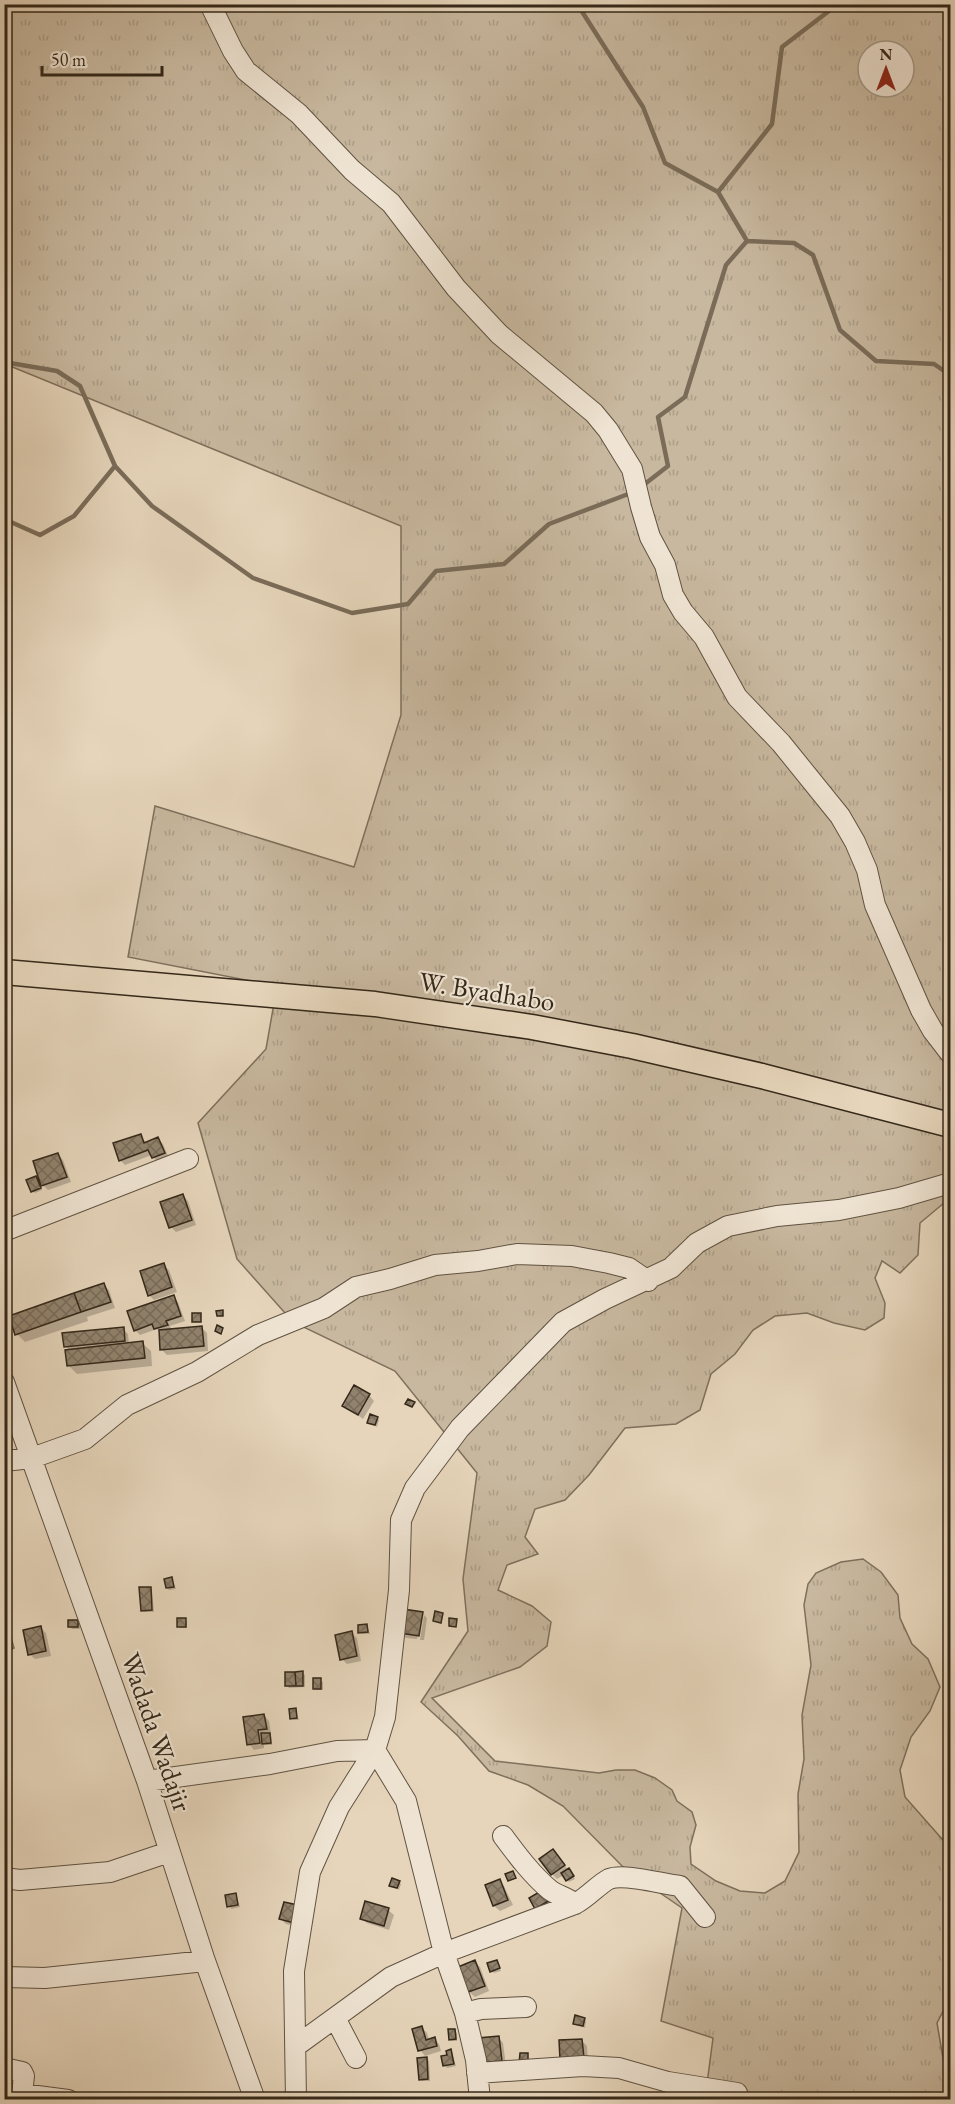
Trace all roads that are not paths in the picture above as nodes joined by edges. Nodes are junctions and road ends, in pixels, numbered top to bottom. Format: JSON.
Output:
{"nodes":[{"id":1,"x":210,"y":4,"type":"edge"},
{"id":2,"x":4,"y":972,"type":"edge"},
{"id":3,"x":951,"y":1053,"type":"edge"},
{"id":4,"x":951,"y":1125,"type":"edge"},
{"id":5,"x":188,"y":1158,"type":"dead end"},
{"id":6,"x":951,"y":1183,"type":"edge"},
{"id":7,"x":4,"y":1231,"type":"edge"},
{"id":8,"x":648,"y":1281,"type":"junction"},
{"id":9,"x":4,"y":1382,"type":"edge"},
{"id":10,"x":32,"y":1458,"type":"junction"},
{"id":11,"x":4,"y":1461,"type":"edge"},
{"id":12,"x":375,"y":1750,"type":"junction"},
{"id":13,"x":147,"y":1781,"type":"junction"},
{"id":14,"x":503,"y":1836,"type":"dead end"},
{"id":15,"x":169,"y":1852,"type":"junction"},
{"id":16,"x":4,"y":1878,"type":"edge"},
{"id":17,"x":575,"y":1904,"type":"junction"},
{"id":18,"x":705,"y":1917,"type":"dead end"},
{"id":19,"x":444,"y":1953,"type":"junction"},
{"id":20,"x":205,"y":1960,"type":"junction"},
{"id":21,"x":4,"y":1977,"type":"edge"},
{"id":22,"x":526,"y":2007,"type":"dead end"},
{"id":23,"x":465,"y":2013,"type":"junction"},
{"id":24,"x":335,"y":2018,"type":"junction"},
{"id":25,"x":296,"y":2046,"type":"junction"},
{"id":26,"x":356,"y":2058,"type":"dead end"},
{"id":27,"x":4,"y":2068,"type":"edge"},
{"id":28,"x":477,"y":2073,"type":"junction"},
{"id":29,"x":737,"y":2093,"type":"dead end"},
{"id":30,"x":21,"y":2097,"type":"edge"},
{"id":31,"x":68,"y":2100,"type":"edge"},
{"id":32,"x":255,"y":2100,"type":"edge"},
{"id":33,"x":296,"y":2100,"type":"edge"},
{"id":34,"x":480,"y":2100,"type":"edge"}],
"edges":[{"from":1,"to":3,"type":"street"},
{"from":2,"to":4,"type":"main road","name":"W. Byadhabo"},
{"from":5,"to":7,"type":"street"},
{"from":6,"to":8,"type":"street"},
{"from":8,"to":10,"type":"street"},
{"from":8,"to":12,"type":"street"},
{"from":9,"to":10,"type":"street","name":"Wadada Wadajir"},
{"from":10,"to":11,"type":"street"},
{"from":10,"to":13,"type":"street","name":"Wadada Wadajir"},
{"from":12,"to":13,"type":"street"},
{"from":12,"to":19,"type":"street"},
{"from":12,"to":25,"type":"street"},
{"from":13,"to":15,"type":"street","name":"Wadada Wadajir"},
{"from":14,"to":17,"type":"street"},
{"from":15,"to":16,"type":"street"},
{"from":15,"to":20,"type":"street","name":"Wadada Wadajir"},
{"from":17,"to":18,"type":"street"},
{"from":17,"to":19,"type":"street"},
{"from":19,"to":23,"type":"street"},
{"from":19,"to":24,"type":"street"},
{"from":20,"to":21,"type":"street"},
{"from":20,"to":32,"type":"street","name":"Wadada Wadajir"},
{"from":22,"to":23,"type":"street"},
{"from":23,"to":28,"type":"street"},
{"from":24,"to":25,"type":"street"},
{"from":24,"to":26,"type":"street"},
{"from":25,"to":33,"type":"street"},
{"from":27,"to":30,"type":"street"},
{"from":28,"to":29,"type":"street"},
{"from":28,"to":34,"type":"street"},
{"from":30,"to":31,"type":"street"}]}
